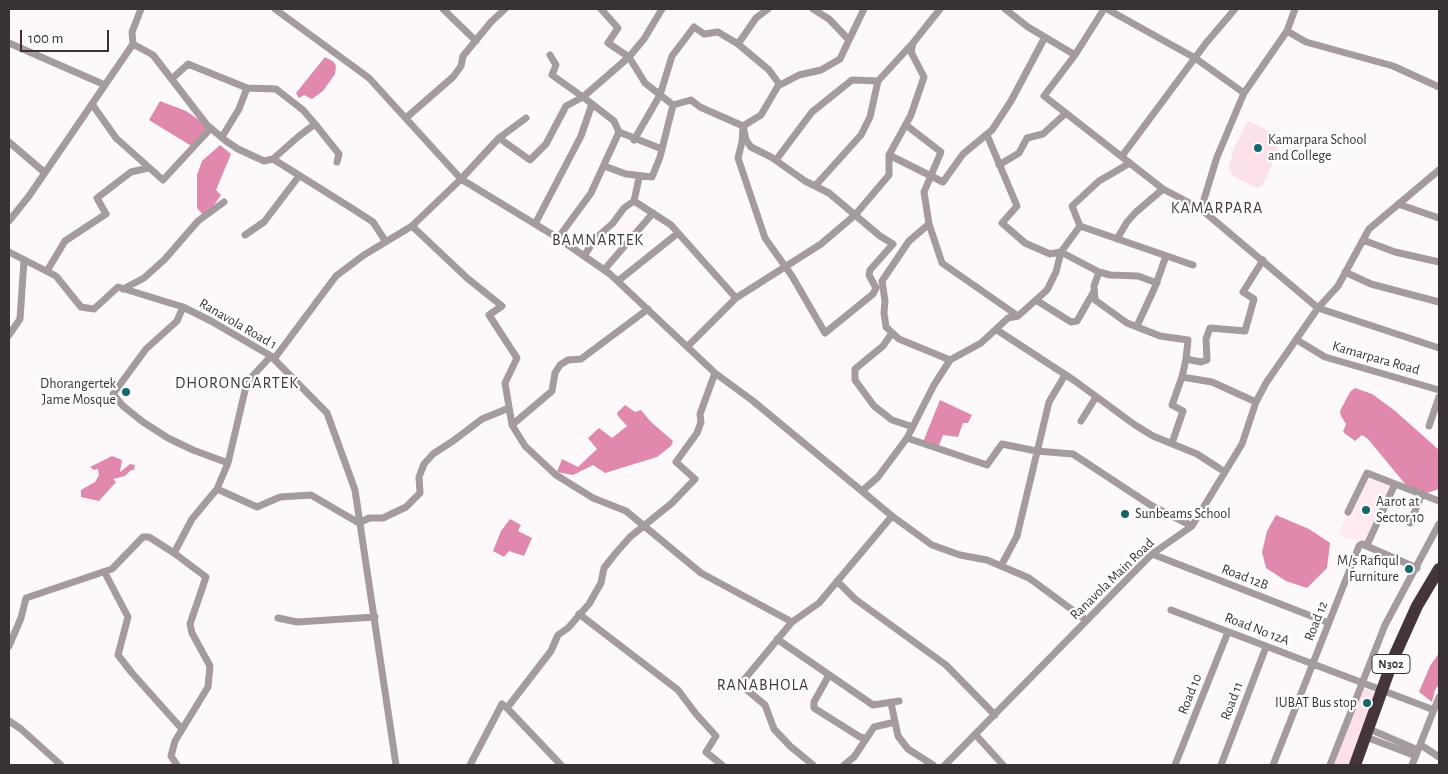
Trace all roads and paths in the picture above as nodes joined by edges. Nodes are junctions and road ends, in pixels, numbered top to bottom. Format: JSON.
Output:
{"nodes":[{"id":1,"x":141,"y":9,"type":"edge"},
{"id":2,"x":275,"y":9,"type":"edge"},
{"id":3,"x":443,"y":9,"type":"edge"},
{"id":4,"x":505,"y":9,"type":"edge"},
{"id":5,"x":601,"y":9,"type":"edge"},
{"id":6,"x":662,"y":9,"type":"edge"},
{"id":7,"x":768,"y":9,"type":"edge"},
{"id":8,"x":813,"y":9,"type":"edge"},
{"id":9,"x":864,"y":9,"type":"edge"},
{"id":10,"x":940,"y":9,"type":"edge"},
{"id":11,"x":1005,"y":9,"type":"edge"},
{"id":12,"x":1105,"y":9,"type":"edge"},
{"id":13,"x":1235,"y":9,"type":"edge"},
{"id":14,"x":1296,"y":9,"type":"edge"},
{"id":15,"x":1287,"y":31,"type":"junction"},
{"id":16,"x":1045,"y":37,"type":"junction"},
{"id":17,"x":849,"y":40,"type":"junction"},
{"id":18,"x":476,"y":41,"type":"junction"},
{"id":19,"x":913,"y":43,"type":"junction"},
{"id":20,"x":9,"y":44,"type":"edge"},
{"id":21,"x":133,"y":44,"type":"junction"},
{"id":22,"x":738,"y":44,"type":"junction"},
{"id":23,"x":550,"y":54,"type":"dead end"},
{"id":24,"x":1075,"y":55,"type":"junction"},
{"id":25,"x":629,"y":57,"type":"junction"},
{"id":26,"x":1195,"y":58,"type":"junction"},
{"id":27,"x":175,"y":76,"type":"dead end"},
{"id":28,"x":878,"y":80,"type":"junction"},
{"id":29,"x":780,"y":85,"type":"junction"},
{"id":30,"x":105,"y":86,"type":"junction"},
{"id":31,"x":1439,"y":87,"type":"edge"},
{"id":32,"x":246,"y":88,"type":"junction"},
{"id":33,"x":1244,"y":93,"type":"junction"},
{"id":34,"x":660,"y":95,"type":"junction"},
{"id":35,"x":583,"y":97,"type":"junction"},
{"id":36,"x":92,"y":104,"type":"junction"},
{"id":37,"x":592,"y":104,"type":"junction"},
{"id":38,"x":673,"y":105,"type":"junction"},
{"id":39,"x":1066,"y":113,"type":"junction"},
{"id":40,"x":407,"y":117,"type":"junction"},
{"id":41,"x":526,"y":118,"type":"dead end"},
{"id":42,"x":315,"y":124,"type":"junction"},
{"id":43,"x":906,"y":125,"type":"junction"},
{"id":44,"x":743,"y":126,"type":"junction"},
{"id":45,"x":211,"y":128,"type":"junction"},
{"id":46,"x":619,"y":132,"type":"junction"},
{"id":47,"x":987,"y":134,"type":"junction"},
{"id":48,"x":222,"y":137,"type":"junction"},
{"id":49,"x":499,"y":138,"type":"junction"},
{"id":50,"x":634,"y":140,"type":"junction"},
{"id":51,"x":9,"y":142,"type":"edge"},
{"id":52,"x":662,"y":150,"type":"junction"},
{"id":53,"x":889,"y":156,"type":"junction"},
{"id":54,"x":1122,"y":156,"type":"junction"},
{"id":55,"x":273,"y":159,"type":"junction"},
{"id":56,"x":776,"y":160,"type":"junction"},
{"id":57,"x":337,"y":162,"type":"dead end"},
{"id":58,"x":1130,"y":163,"type":"junction"},
{"id":59,"x":999,"y":165,"type":"junction"},
{"id":60,"x":604,"y":166,"type":"junction"},
{"id":61,"x":148,"y":168,"type":"junction"},
{"id":62,"x":1439,"y":170,"type":"edge"},
{"id":63,"x":44,"y":172,"type":"junction"},
{"id":64,"x":930,"y":175,"type":"junction"},
{"id":65,"x":298,"y":176,"type":"junction"},
{"id":66,"x":639,"y":178,"type":"dead end"},
{"id":67,"x":461,"y":179,"type":"junction"},
{"id":68,"x":815,"y":186,"type":"junction"},
{"id":69,"x":1163,"y":189,"type":"junction"},
{"id":70,"x":634,"y":201,"type":"junction"},
{"id":71,"x":224,"y":202,"type":"dead end"},
{"id":72,"x":1398,"y":204,"type":"junction"},
{"id":73,"x":1201,"y":209,"type":"junction"},
{"id":74,"x":653,"y":213,"type":"junction"},
{"id":75,"x":856,"y":214,"type":"junction"},
{"id":76,"x":1439,"y":218,"type":"edge"},
{"id":77,"x":9,"y":221,"type":"edge"},
{"id":78,"x":535,"y":224,"type":"junction"},
{"id":79,"x":929,"y":224,"type":"junction"},
{"id":80,"x":412,"y":226,"type":"junction"},
{"id":81,"x":1080,"y":226,"type":"junction"},
{"id":82,"x":678,"y":232,"type":"junction"},
{"id":83,"x":245,"y":236,"type":"dead end"},
{"id":84,"x":558,"y":238,"type":"junction"},
{"id":85,"x":1117,"y":239,"type":"junction"},
{"id":86,"x":1363,"y":240,"type":"junction"},
{"id":87,"x":386,"y":242,"type":"junction"},
{"id":88,"x":9,"y":252,"type":"edge"},
{"id":89,"x":1061,"y":252,"type":"junction"},
{"id":90,"x":584,"y":256,"type":"junction"},
{"id":91,"x":1166,"y":256,"type":"junction"},
{"id":92,"x":24,"y":260,"type":"junction"},
{"id":93,"x":1263,"y":260,"type":"junction"},
{"id":94,"x":1439,"y":262,"type":"edge"},
{"id":95,"x":1193,"y":265,"type":"dead end"},
{"id":96,"x":785,"y":266,"type":"junction"},
{"id":97,"x":604,"y":270,"type":"junction"},
{"id":98,"x":47,"y":271,"type":"junction"},
{"id":99,"x":1100,"y":272,"type":"junction"},
{"id":100,"x":1345,"y":272,"type":"junction"},
{"id":101,"x":618,"y":281,"type":"junction"},
{"id":102,"x":1156,"y":283,"type":"junction"},
{"id":103,"x":124,"y":289,"type":"junction"},
{"id":104,"x":1093,"y":293,"type":"junction"},
{"id":105,"x":736,"y":298,"type":"junction"},
{"id":106,"x":1036,"y":300,"type":"junction"},
{"id":107,"x":1439,"y":302,"type":"edge"},
{"id":108,"x":183,"y":307,"type":"junction"},
{"id":109,"x":1318,"y":308,"type":"junction"},
{"id":110,"x":648,"y":309,"type":"junction"},
{"id":111,"x":1018,"y":316,"type":"junction"},
{"id":112,"x":1137,"y":326,"type":"junction"},
{"id":113,"x":997,"y":330,"type":"junction"},
{"id":114,"x":892,"y":333,"type":"junction"},
{"id":115,"x":9,"y":334,"type":"edge"},
{"id":116,"x":1297,"y":340,"type":"junction"},
{"id":117,"x":688,"y":346,"type":"junction"},
{"id":118,"x":1439,"y":348,"type":"edge"},
{"id":119,"x":272,"y":358,"type":"junction"},
{"id":120,"x":1186,"y":359,"type":"junction"},
{"id":121,"x":950,"y":360,"type":"junction"},
{"id":122,"x":715,"y":373,"type":"junction"},
{"id":123,"x":1065,"y":375,"type":"junction"},
{"id":124,"x":1182,"y":376,"type":"junction"},
{"id":125,"x":1439,"y":390,"type":"edge"},
{"id":126,"x":1096,"y":397,"type":"junction"},
{"id":127,"x":1439,"y":397,"type":"edge"},
{"id":128,"x":1256,"y":402,"type":"junction"},
{"id":129,"x":509,"y":408,"type":"junction"},
{"id":130,"x":1082,"y":421,"type":"dead end"},
{"id":131,"x":512,"y":425,"type":"junction"},
{"id":132,"x":1430,"y":426,"type":"dead end"},
{"id":133,"x":913,"y":427,"type":"junction"},
{"id":134,"x":907,"y":438,"type":"junction"},
{"id":135,"x":1172,"y":443,"type":"junction"},
{"id":136,"x":1036,"y":451,"type":"junction"},
{"id":137,"x":228,"y":463,"type":"junction"},
{"id":138,"x":1225,"y":472,"type":"junction"},
{"id":139,"x":1395,"y":484,"type":"junction"},
{"id":140,"x":217,"y":489,"type":"junction"},
{"id":141,"x":862,"y":492,"type":"junction"},
{"id":142,"x":1422,"y":494,"type":"junction"},
{"id":143,"x":1439,"y":501,"type":"edge"},
{"id":144,"x":1348,"y":512,"type":"dead end"},
{"id":145,"x":892,"y":516,"type":"junction"},
{"id":146,"x":1410,"y":522,"type":"dead end"},
{"id":147,"x":359,"y":523,"type":"junction"},
{"id":148,"x":1439,"y":524,"type":"edge"},
{"id":149,"x":645,"y":526,"type":"junction"},
{"id":150,"x":1192,"y":526,"type":"junction"},
{"id":151,"x":1367,"y":545,"type":"junction"},
{"id":152,"x":174,"y":553,"type":"junction"},
{"id":153,"x":1152,"y":554,"type":"junction"},
{"id":154,"x":1001,"y":566,"type":"junction"},
{"id":155,"x":1417,"y":568,"type":"junction"},
{"id":156,"x":1439,"y":569,"type":"edge"},
{"id":157,"x":104,"y":573,"type":"junction"},
{"id":158,"x":837,"y":581,"type":"junction"},
{"id":159,"x":1170,"y":610,"type":"dead end"},
{"id":160,"x":579,"y":614,"type":"junction"},
{"id":161,"x":375,"y":617,"type":"junction"},
{"id":162,"x":278,"y":618,"type":"dead end"},
{"id":163,"x":1086,"y":620,"type":"junction"},
{"id":164,"x":792,"y":622,"type":"junction"},
{"id":165,"x":1329,"y":623,"type":"junction"},
{"id":166,"x":1228,"y":632,"type":"junction"},
{"id":167,"x":778,"y":639,"type":"junction"},
{"id":168,"x":9,"y":646,"type":"edge"},
{"id":169,"x":1266,"y":647,"type":"junction"},
{"id":170,"x":1312,"y":664,"type":"junction"},
{"id":171,"x":829,"y":675,"type":"junction"},
{"id":172,"x":1362,"y":684,"type":"junction"},
{"id":173,"x":1382,"y":691,"type":"junction"},
{"id":174,"x":1439,"y":697,"type":"edge"},
{"id":175,"x":900,"y":701,"type":"dead end"},
{"id":176,"x":891,"y":704,"type":"junction"},
{"id":177,"x":507,"y":708,"type":"junction"},
{"id":178,"x":1436,"y":714,"type":"edge"},
{"id":179,"x":995,"y":715,"type":"junction"},
{"id":180,"x":9,"y":721,"type":"edge"},
{"id":181,"x":895,"y":722,"type":"junction"},
{"id":182,"x":182,"y":729,"type":"junction"},
{"id":183,"x":1368,"y":733,"type":"junction"},
{"id":184,"x":975,"y":734,"type":"junction"},
{"id":185,"x":866,"y":738,"type":"junction"},
{"id":186,"x":1419,"y":751,"type":"junction"},
{"id":187,"x":1439,"y":757,"type":"edge"},
{"id":188,"x":61,"y":765,"type":"edge"},
{"id":189,"x":177,"y":765,"type":"edge"},
{"id":190,"x":396,"y":765,"type":"edge"},
{"id":191,"x":470,"y":765,"type":"edge"},
{"id":192,"x":561,"y":765,"type":"edge"},
{"id":193,"x":722,"y":765,"type":"edge"},
{"id":194,"x":813,"y":765,"type":"edge"},
{"id":195,"x":844,"y":765,"type":"edge"},
{"id":196,"x":933,"y":765,"type":"edge"},
{"id":197,"x":947,"y":765,"type":"edge"},
{"id":198,"x":1003,"y":765,"type":"edge"},
{"id":199,"x":1175,"y":765,"type":"edge"},
{"id":200,"x":1220,"y":765,"type":"edge"},
{"id":201,"x":1273,"y":765,"type":"edge"},
{"id":202,"x":1330,"y":765,"type":"edge"},
{"id":203,"x":1355,"y":765,"type":"edge"},
{"id":204,"x":1412,"y":765,"type":"edge"}],
"edges":[{"from":1,"to":21,"type":"street"},
{"from":2,"to":40,"type":"street"},
{"from":3,"to":18,"type":"street"},
{"from":4,"to":18,"type":"street"},
{"from":5,"to":25,"type":"street"},
{"from":6,"to":25,"type":"street"},
{"from":7,"to":22,"type":"street"},
{"from":8,"to":17,"type":"street"},
{"from":9,"to":17,"type":"street"},
{"from":10,"to":19,"type":"street"},
{"from":11,"to":16,"type":"street"},
{"from":12,"to":24,"type":"street"},
{"from":12,"to":26,"type":"street"},
{"from":13,"to":26,"type":"street"},
{"from":14,"to":15,"type":"street"},
{"from":15,"to":31,"type":"street"},
{"from":15,"to":33,"type":"street"},
{"from":16,"to":24,"type":"street"},
{"from":16,"to":47,"type":"street"},
{"from":17,"to":29,"type":"street"},
{"from":18,"to":40,"type":"street"},
{"from":19,"to":28,"type":"street"},
{"from":19,"to":43,"type":"street"},
{"from":20,"to":30,"type":"street"},
{"from":21,"to":30,"type":"street"},
{"from":21,"to":45,"type":"street"},
{"from":22,"to":29,"type":"street"},
{"from":22,"to":34,"type":"street"},
{"from":23,"to":35,"type":"street"},
{"from":24,"to":39,"type":"street"},
{"from":25,"to":34,"type":"street"},
{"from":25,"to":35,"type":"street"},
{"from":26,"to":33,"type":"street"},
{"from":26,"to":54,"type":"street"},
{"from":27,"to":32,"type":"street"},
{"from":28,"to":56,"type":"street"},
{"from":28,"to":68,"type":"street"},
{"from":29,"to":44,"type":"street"},
{"from":30,"to":36,"type":"street"},
{"from":32,"to":42,"type":"street"},
{"from":32,"to":48,"type":"street"},
{"from":33,"to":73,"type":"street"},
{"from":34,"to":38,"type":"street"},
{"from":34,"to":50,"type":"street"},
{"from":35,"to":37,"type":"street"},
{"from":35,"to":49,"type":"street"},
{"from":36,"to":61,"type":"street"},
{"from":36,"to":63,"type":"street"},
{"from":37,"to":46,"type":"street"},
{"from":37,"to":78,"type":"street"},
{"from":38,"to":44,"type":"street"},
{"from":38,"to":52,"type":"street"},
{"from":39,"to":54,"type":"street"},
{"from":39,"to":59,"type":"street"},
{"from":40,"to":67,"type":"street"},
{"from":41,"to":49,"type":"street"},
{"from":42,"to":55,"type":"street"},
{"from":42,"to":57,"type":"street"},
{"from":43,"to":53,"type":"street"},
{"from":43,"to":64,"type":"street"},
{"from":44,"to":56,"type":"street"},
{"from":44,"to":96,"type":"street"},
{"from":45,"to":48,"type":"street"},
{"from":45,"to":61,"type":"street"},
{"from":46,"to":50,"type":"street"},
{"from":46,"to":60,"type":"street"},
{"from":47,"to":59,"type":"street"},
{"from":47,"to":64,"type":"street"},
{"from":48,"to":55,"type":"street"},
{"from":49,"to":67,"type":"street"},
{"from":50,"to":52,"type":"street"},
{"from":51,"to":63,"type":"street"},
{"from":52,"to":60,"type":"street"},
{"from":53,"to":64,"type":"street"},
{"from":53,"to":75,"type":"street"},
{"from":54,"to":58,"type":"street"},
{"from":55,"to":65,"type":"street"},
{"from":56,"to":68,"type":"street"},
{"from":58,"to":69,"type":"street"},
{"from":58,"to":81,"type":"street"},
{"from":59,"to":89,"type":"street"},
{"from":60,"to":84,"type":"street"},
{"from":61,"to":98,"type":"street"},
{"from":62,"to":72,"type":"street"},
{"from":63,"to":77,"type":"street"},
{"from":64,"to":79,"type":"street"},
{"from":65,"to":83,"type":"street"},
{"from":65,"to":87,"type":"street"},
{"from":66,"to":70,"type":"street"},
{"from":67,"to":78,"type":"street"},
{"from":67,"to":80,"type":"street"},
{"from":68,"to":75,"type":"street"},
{"from":69,"to":73,"type":"street"},
{"from":69,"to":85,"type":"street"},
{"from":70,"to":74,"type":"street"},
{"from":70,"to":90,"type":"street"},
{"from":71,"to":103,"type":"street"},
{"from":72,"to":76,"type":"street"},
{"from":72,"to":86,"type":"street"},
{"from":73,"to":93,"type":"street"},
{"from":74,"to":82,"type":"street"},
{"from":74,"to":97,"type":"street"},
{"from":75,"to":96,"type":"street"},
{"from":75,"to":96,"type":"street"},
{"from":78,"to":84,"type":"street"},
{"from":79,"to":111,"type":"street"},
{"from":79,"to":114,"type":"street"},
{"from":80,"to":87,"type":"street"},
{"from":80,"to":129,"type":"street"},
{"from":81,"to":85,"type":"street"},
{"from":81,"to":89,"type":"street"},
{"from":82,"to":101,"type":"street"},
{"from":82,"to":105,"type":"street"},
{"from":84,"to":90,"type":"street"},
{"from":85,"to":91,"type":"street"},
{"from":86,"to":94,"type":"street"},
{"from":86,"to":100,"type":"street"},
{"from":87,"to":119,"type":"street"},
{"from":88,"to":92,"type":"street"},
{"from":89,"to":99,"type":"street"},
{"from":89,"to":106,"type":"street"},
{"from":90,"to":97,"type":"street"},
{"from":91,"to":95,"type":"street"},
{"from":91,"to":102,"type":"street"},
{"from":92,"to":98,"type":"street"},
{"from":92,"to":115,"type":"street"},
{"from":93,"to":109,"type":"street"},
{"from":93,"to":120,"type":"street"},
{"from":96,"to":105,"type":"street"},
{"from":97,"to":101,"type":"street"},
{"from":98,"to":103,"type":"street"},
{"from":99,"to":102,"type":"street"},
{"from":99,"to":104,"type":"street"},
{"from":100,"to":107,"type":"street"},
{"from":100,"to":109,"type":"street"},
{"from":101,"to":110,"type":"street"},
{"from":102,"to":112,"type":"street"},
{"from":103,"to":108,"type":"street","name":"Ranavola Road 1"},
{"from":104,"to":106,"type":"street"},
{"from":104,"to":112,"type":"street"},
{"from":105,"to":117,"type":"street"},
{"from":106,"to":111,"type":"street"},
{"from":108,"to":119,"type":"street","name":"Ranavola Road 1"},
{"from":108,"to":137,"type":"street"},
{"from":109,"to":116,"type":"street"},
{"from":109,"to":118,"type":"street","name":"Kamarpara Road"},
{"from":110,"to":117,"type":"street"},
{"from":110,"to":131,"type":"street"},
{"from":111,"to":113,"type":"street"},
{"from":112,"to":120,"type":"street"},
{"from":113,"to":121,"type":"street"},
{"from":113,"to":123,"type":"street"},
{"from":114,"to":121,"type":"street"},
{"from":114,"to":133,"type":"street"},
{"from":116,"to":125,"type":"street","name":"Kamarpara Road"},
{"from":116,"to":128,"type":"street","name":"Ranavola Main Road"},
{"from":117,"to":122,"type":"street"},
{"from":119,"to":137,"type":"street"},
{"from":119,"to":147,"type":"street","name":"Ranavola Road 1"},
{"from":120,"to":124,"type":"street"},
{"from":121,"to":133,"type":"street"},
{"from":122,"to":141,"type":"street"},
{"from":122,"to":149,"type":"street"},
{"from":123,"to":126,"type":"street"},
{"from":123,"to":136,"type":"street"},
{"from":124,"to":128,"type":"street"},
{"from":124,"to":135,"type":"street"},
{"from":126,"to":130,"type":"street"},
{"from":126,"to":135,"type":"street"},
{"from":127,"to":132,"type":"street"},
{"from":128,"to":138,"type":"street","name":"Ranavola Main Road"},
{"from":129,"to":131,"type":"street"},
{"from":129,"to":147,"type":"street"},
{"from":131,"to":149,"type":"street"},
{"from":133,"to":134,"type":"street"},
{"from":134,"to":136,"type":"street"},
{"from":134,"to":141,"type":"street"},
{"from":135,"to":138,"type":"street"},
{"from":136,"to":150,"type":"street"},
{"from":136,"to":154,"type":"street"},
{"from":137,"to":140,"type":"street"},
{"from":138,"to":150,"type":"street","name":"Ranavola Main Road"},
{"from":139,"to":142,"type":"street"},
{"from":139,"to":144,"type":"street"},
{"from":139,"to":151,"type":"street"},
{"from":140,"to":147,"type":"street"},
{"from":140,"to":152,"type":"street"},
{"from":141,"to":145,"type":"street"},
{"from":142,"to":143,"type":"street"},
{"from":142,"to":146,"type":"street"},
{"from":145,"to":154,"type":"street"},
{"from":145,"to":158,"type":"street"},
{"from":147,"to":161,"type":"street","name":"Ranavola Road 1"},
{"from":148,"to":155,"type":"street"},
{"from":149,"to":160,"type":"street"},
{"from":149,"to":164,"type":"street"},
{"from":150,"to":153,"type":"street","name":"Ranavola Main Road"},
{"from":151,"to":155,"type":"street"},
{"from":151,"to":165,"type":"street","name":"Road 12"},
{"from":152,"to":157,"type":"street"},
{"from":152,"to":182,"type":"street"},
{"from":153,"to":163,"type":"street","name":"Ranavola Main Road"},
{"from":153,"to":165,"type":"street","name":"Road 12B"},
{"from":154,"to":163,"type":"street"},
{"from":155,"to":172,"type":"street"},
{"from":156,"to":173,"type":"highway","number":"N302"},
{"from":157,"to":168,"type":"street"},
{"from":157,"to":182,"type":"street"},
{"from":158,"to":164,"type":"street"},
{"from":158,"to":179,"type":"street"},
{"from":159,"to":166,"type":"street","name":"Road No 12A"},
{"from":160,"to":177,"type":"street"},
{"from":160,"to":193,"type":"street"},
{"from":161,"to":162,"type":"street"},
{"from":161,"to":190,"type":"street","name":"Ranavola Road 1"},
{"from":163,"to":179,"type":"street","name":"Ranavola Main Road"},
{"from":164,"to":167,"type":"street"},
{"from":165,"to":170,"type":"street","name":"Road 12"},
{"from":166,"to":169,"type":"street","name":"Road No 12A"},
{"from":166,"to":199,"type":"street","name":"Road 10"},
{"from":167,"to":171,"type":"street"},
{"from":167,"to":194,"type":"street"},
{"from":169,"to":170,"type":"street","name":"Road No 12A"},
{"from":169,"to":200,"type":"street","name":"Road 11"},
{"from":170,"to":172,"type":"street","name":"Road No 12A"},
{"from":170,"to":201,"type":"street","name":"Road 12"},
{"from":171,"to":176,"type":"street"},
{"from":171,"to":185,"type":"street"},
{"from":172,"to":173,"type":"street","name":"Road No 12A"},
{"from":172,"to":202,"type":"street"},
{"from":173,"to":178,"type":"street","name":"Road No 12A"},
{"from":173,"to":183,"type":"highway","number":"N302"},
{"from":174,"to":178,"type":"street"},
{"from":175,"to":176,"type":"street"},
{"from":176,"to":181,"type":"street"},
{"from":177,"to":191,"type":"street"},
{"from":177,"to":192,"type":"street"},
{"from":178,"to":186,"type":"street"},
{"from":179,"to":184,"type":"street","name":"Ranavola Main Road"},
{"from":180,"to":188,"type":"street"},
{"from":181,"to":185,"type":"street"},
{"from":181,"to":196,"type":"street"},
{"from":182,"to":189,"type":"street"},
{"from":183,"to":186,"type":"street"},
{"from":183,"to":203,"type":"highway","number":"N302"},
{"from":184,"to":197,"type":"street","name":"Ranavola Main Road"},
{"from":184,"to":198,"type":"street"},
{"from":185,"to":195,"type":"street"},
{"from":186,"to":187,"type":"street"},
{"from":186,"to":204,"type":"street"}]}
